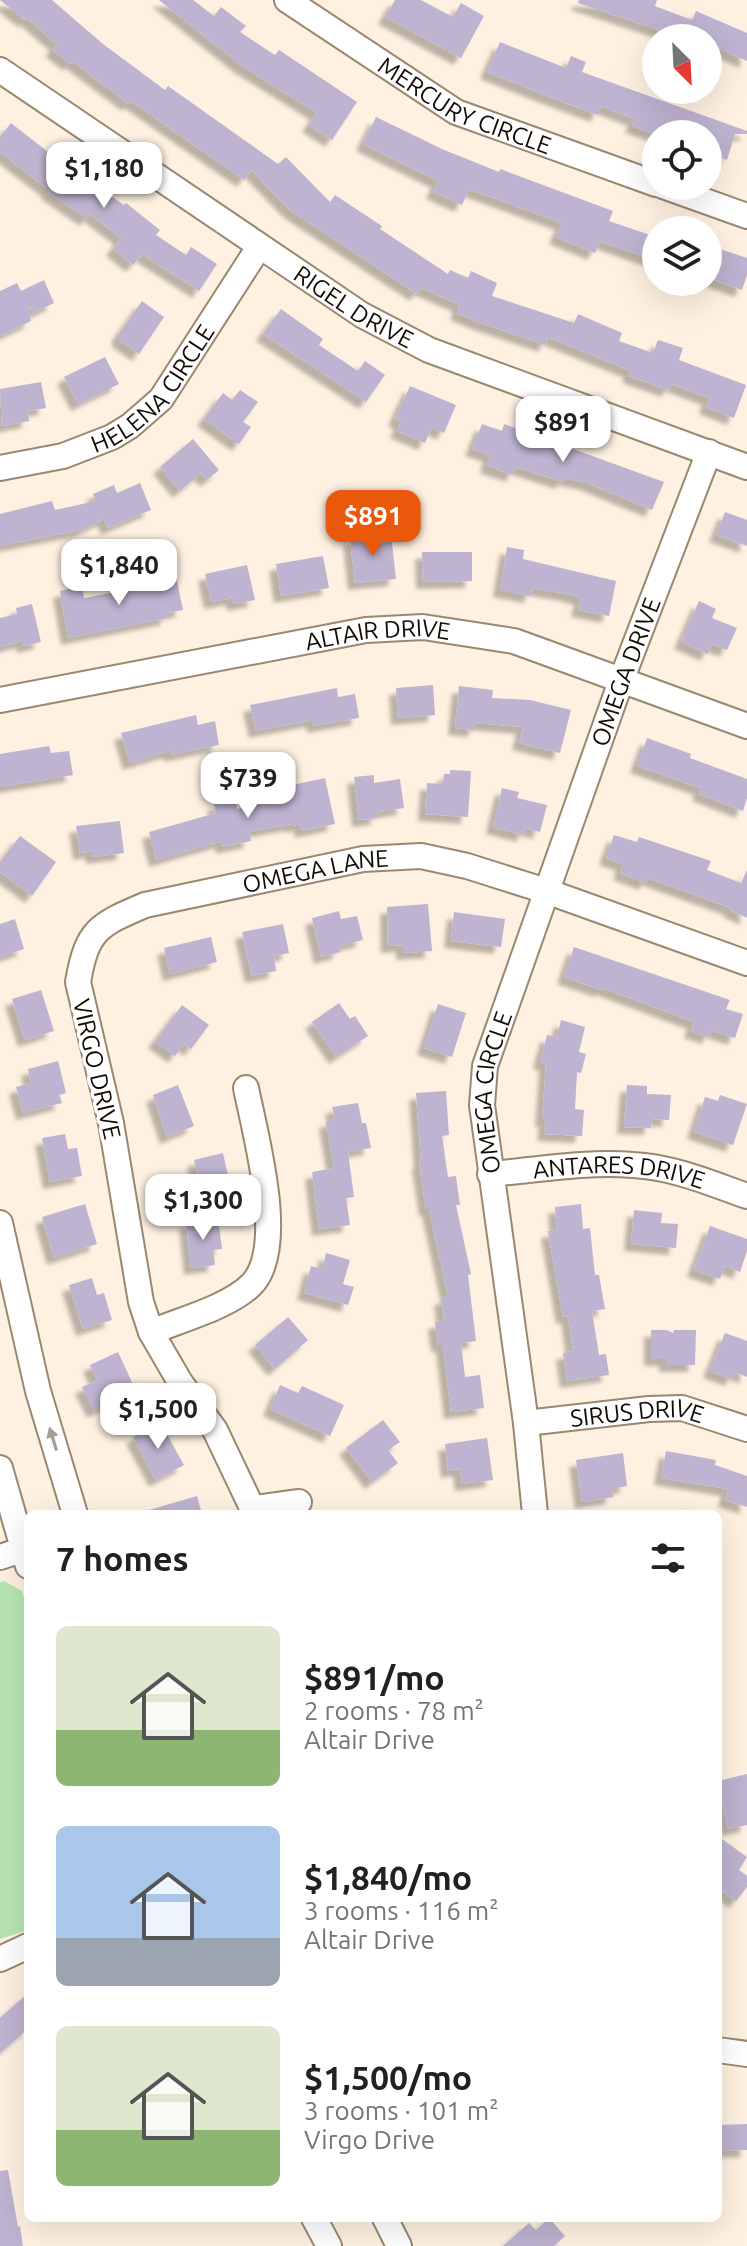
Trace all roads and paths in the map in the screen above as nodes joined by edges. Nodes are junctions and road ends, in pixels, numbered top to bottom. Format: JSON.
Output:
{"nodes":[{"id":1,"x":287,"y":0,"type":"edge"},
{"id":2,"x":0,"y":70,"type":"edge"},
{"id":3,"x":642,"y":179,"type":"edge"},
{"id":4,"x":702,"y":200,"type":"edge"},
{"id":5,"x":747,"y":216,"type":"edge"},
{"id":6,"x":259,"y":247,"type":"junction"},
{"id":7,"x":709,"y":452,"type":"junction"},
{"id":8,"x":747,"y":467,"type":"edge"},
{"id":9,"x":0,"y":468,"type":"edge"},
{"id":10,"x":621,"y":681,"type":"junction"},
{"id":11,"x":0,"y":700,"type":"edge"},
{"id":12,"x":747,"y":726,"type":"edge"},
{"id":13,"x":546,"y":891,"type":"junction"},
{"id":14,"x":91,"y":936,"type":"joint"},
{"id":15,"x":747,"y":963,"type":"edge"},
{"id":16,"x":246,"y":1088,"type":"dead end"},
{"id":17,"x":490,"y":1174,"type":"junction"},
{"id":18,"x":747,"y":1196,"type":"edge"},
{"id":19,"x":0,"y":1223,"type":"edge"},
{"id":20,"x":151,"y":1332,"type":"junction"},
{"id":21,"x":526,"y":1423,"type":"junction"},
{"id":22,"x":747,"y":1429,"type":"edge"},
{"id":23,"x":0,"y":1468,"type":"edge"},
{"id":24,"x":299,"y":1502,"type":"dead end"},
{"id":25,"x":74,"y":1510,"type":"edge"},
{"id":26,"x":255,"y":1510,"type":"edge"},
{"id":27,"x":260,"y":1510,"type":"edge"},
{"id":28,"x":535,"y":1510,"type":"edge"},
{"id":29,"x":20,"y":1555,"type":"edge"},
{"id":30,"x":24,"y":1948,"type":"edge"},
{"id":31,"x":0,"y":1959,"type":"edge"},
{"id":32,"x":722,"y":2051,"type":"edge"},
{"id":33,"x":747,"y":2054,"type":"edge"},
{"id":34,"x":316,"y":2222,"type":"edge"},
{"id":35,"x":387,"y":2222,"type":"edge"},
{"id":36,"x":329,"y":2246,"type":"edge"},
{"id":37,"x":399,"y":2246,"type":"edge"}],
"edges":[{"from":1,"to":3,"type":"street","name":"MERCURY CIRCLE"},
{"from":2,"to":6,"type":"street","name":"RIGEL DRIVE"},
{"from":4,"to":5,"type":"street"},
{"from":6,"to":7,"type":"street","name":"RIGEL DRIVE"},
{"from":6,"to":9,"type":"street","name":"HELENA CIRCLE"},
{"from":7,"to":8,"type":"street","name":"RIGEL DRIVE"},
{"from":7,"to":10,"type":"street","name":"OMEGA DRIVE"},
{"from":10,"to":11,"type":"street","name":"ALTAIR DRIVE"},
{"from":10,"to":12,"type":"street","name":"ALTAIR DRIVE"},
{"from":10,"to":13,"type":"street","name":"OMEGA DRIVE"},
{"from":13,"to":14,"type":"street","name":"OMEGA LANE"},
{"from":13,"to":15,"type":"street"},
{"from":13,"to":17,"type":"street","name":"OMEGA CIRCLE"},
{"from":14,"to":20,"type":"street","name":"VIRGO DRIVE"},
{"from":16,"to":20,"type":"street"},
{"from":17,"to":18,"type":"street","name":"ANTARES DRIVE"},
{"from":17,"to":21,"type":"street","name":"OMEGA CIRCLE"},
{"from":25,"to":19,"type":"street","one_way":true},
{"from":20,"to":26,"type":"street","name":"VIRGO DRIVE"},
{"from":21,"to":22,"type":"street","name":"SIRUS DRIVE"},
{"from":21,"to":28,"type":"street","name":"OMEGA CIRCLE"},
{"from":23,"to":29,"type":"street"},
{"from":24,"to":27,"type":"street","name":"VIRGO DRIVE"},
{"from":30,"to":31,"type":"street"},
{"from":32,"to":33,"type":"street"},
{"from":34,"to":36,"type":"street"},
{"from":35,"to":37,"type":"street"}]}
